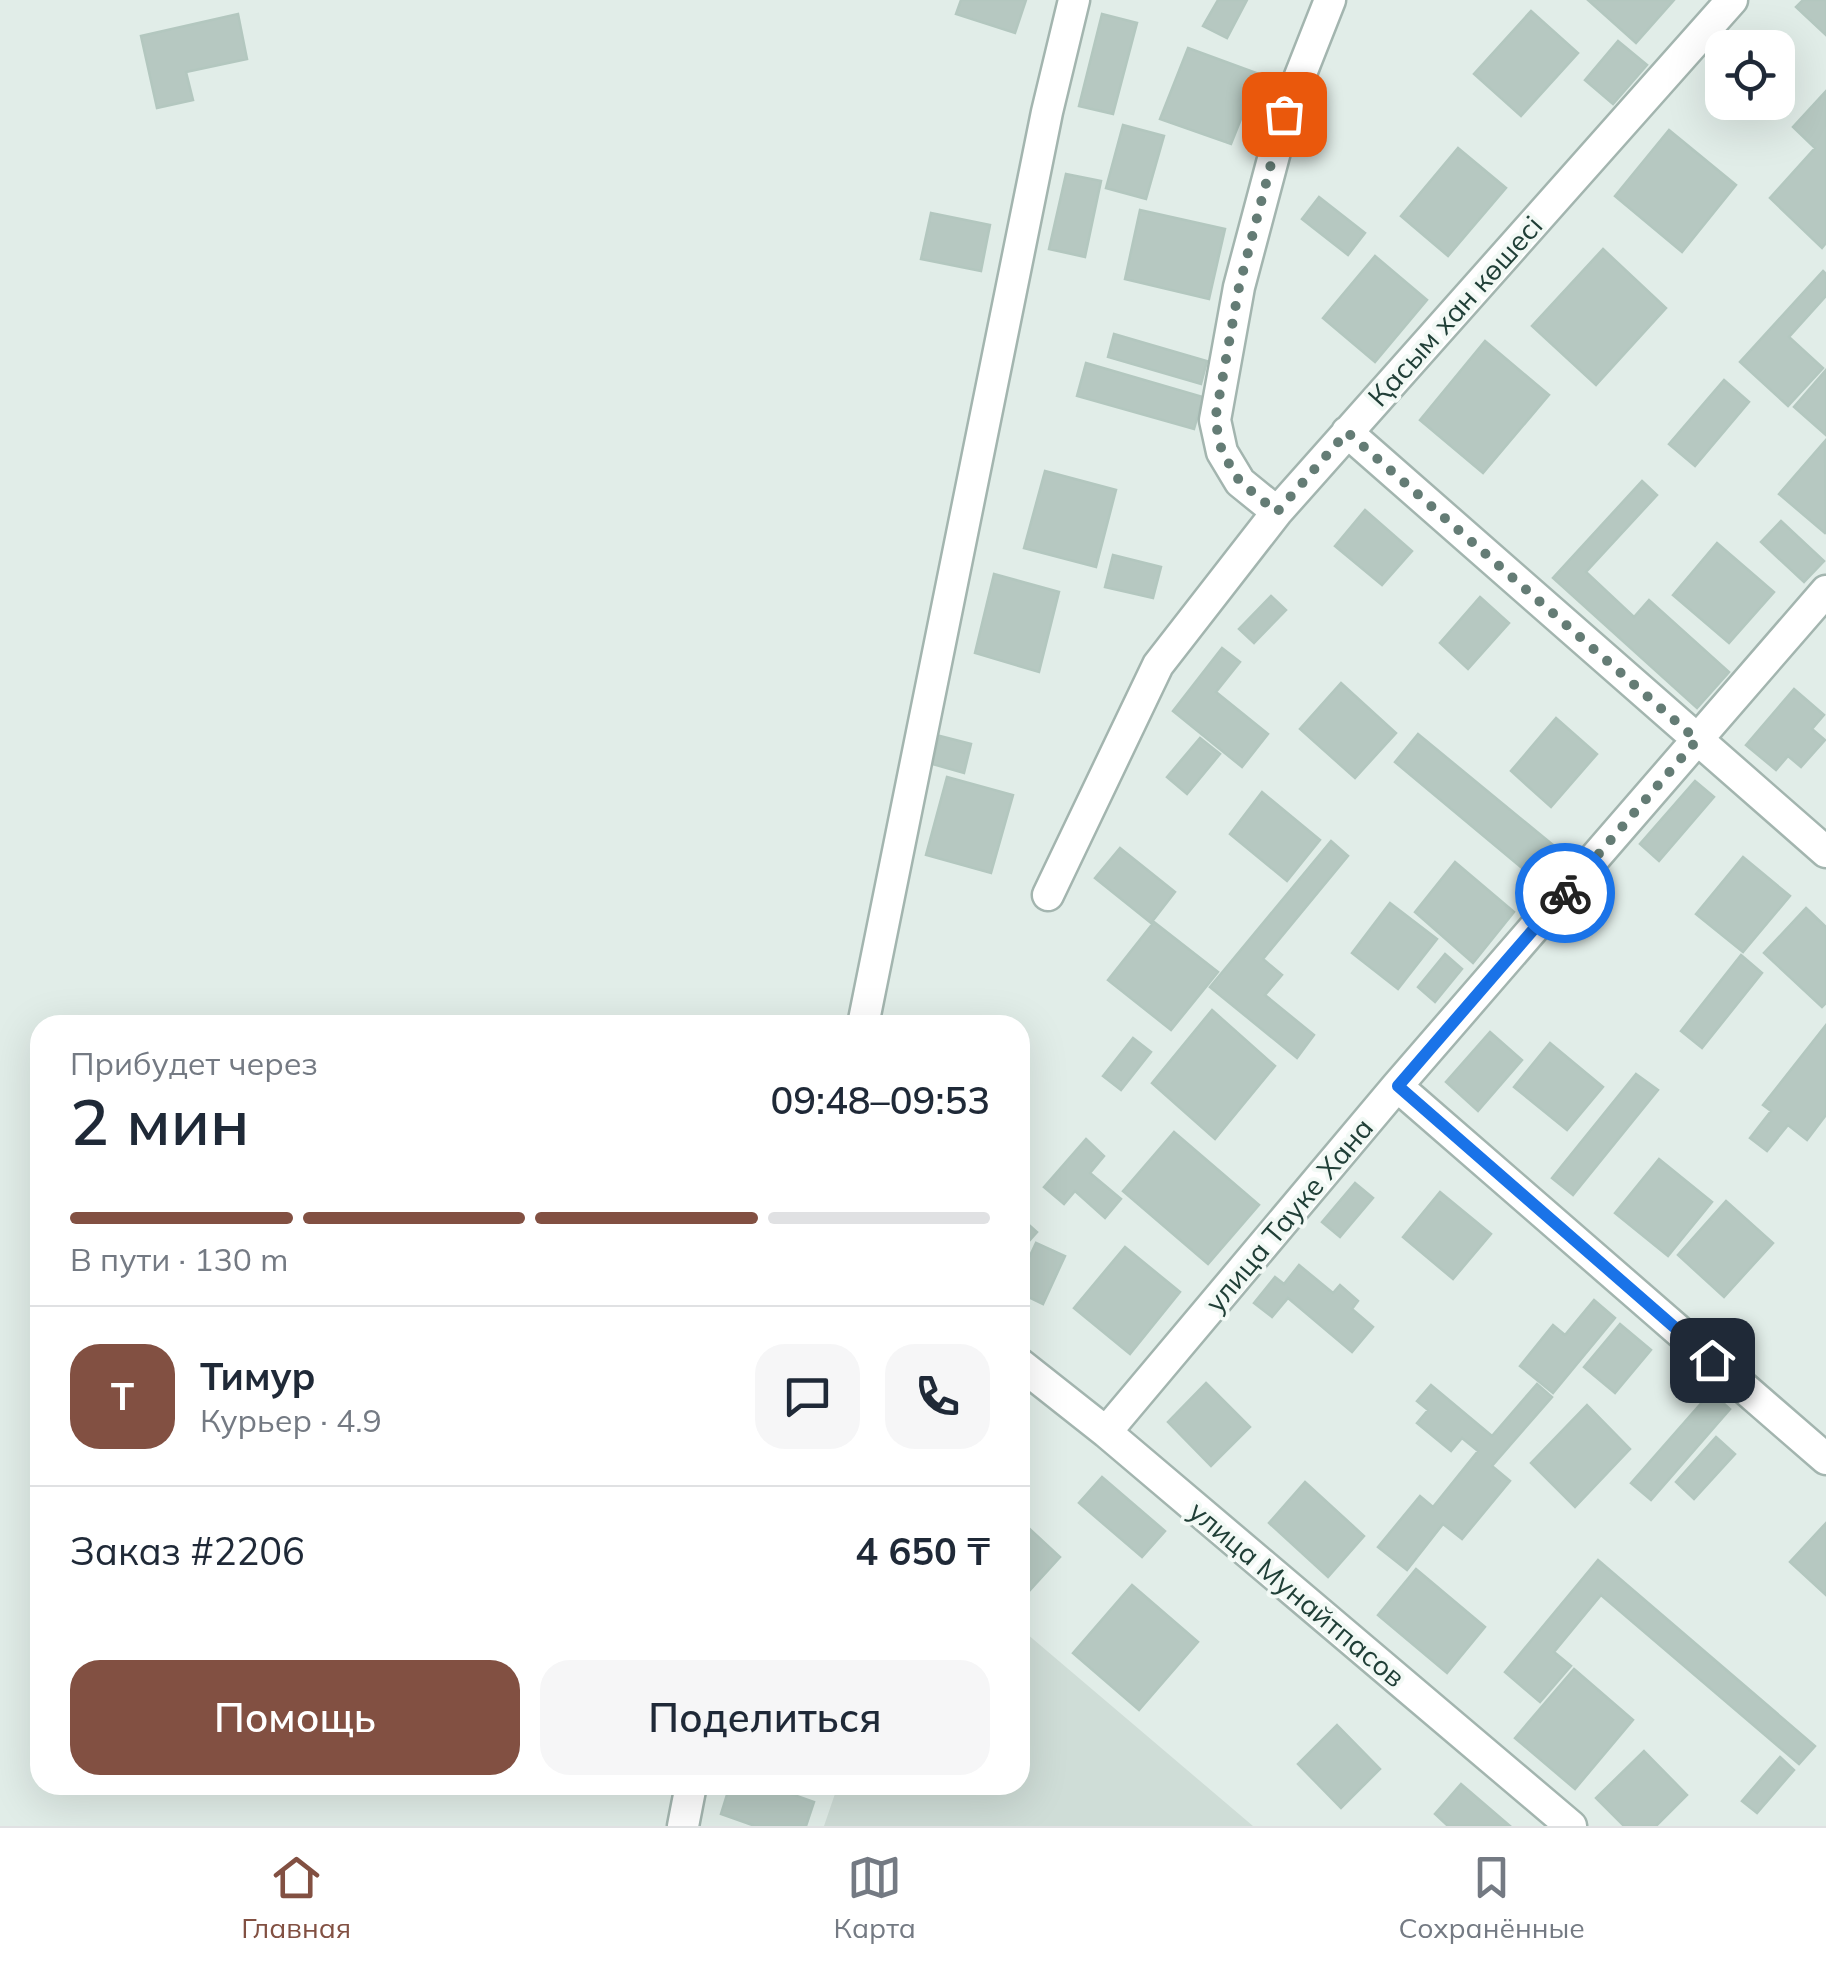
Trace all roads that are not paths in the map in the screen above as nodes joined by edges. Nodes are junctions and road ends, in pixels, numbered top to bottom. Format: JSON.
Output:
{"nodes":[{"id":1,"x":1074,"y":0,"type":"edge"},
{"id":2,"x":1330,"y":0,"type":"edge"},
{"id":3,"x":1732,"y":0,"type":"edge"},
{"id":4,"x":1347,"y":432,"type":"junction"},
{"id":5,"x":1277,"y":512,"type":"junction"},
{"id":6,"x":1826,"y":590,"type":"edge"},
{"id":7,"x":1697,"y":740,"type":"junction"},
{"id":8,"x":1826,"y":852,"type":"edge"},
{"id":9,"x":1048,"y":895,"type":"dead end"},
{"id":10,"x":865,"y":1015,"type":"edge"},
{"id":11,"x":1398,"y":1086,"type":"junction"},
{"id":12,"x":1030,"y":1372,"type":"edge"},
{"id":13,"x":1106,"y":1432,"type":"junction"},
{"id":14,"x":1826,"y":1459,"type":"edge"},
{"id":15,"x":689,"y":1795,"type":"edge"},
{"id":16,"x":684,"y":1826,"type":"edge"},
{"id":17,"x":1572,"y":1826,"type":"edge"}],
"edges":[{"from":1,"to":10,"type":"street"},
{"from":2,"to":5,"type":"street"},
{"from":3,"to":4,"type":"street","name":"Қасым хан көшесі"},
{"from":4,"to":5,"type":"street","name":"Қасым хан көшесі"},
{"from":4,"to":7,"type":"street"},
{"from":5,"to":9,"type":"street","name":"Қасым хан көшесі"},
{"from":6,"to":7,"type":"street","name":"улица Тауке Хана"},
{"from":7,"to":8,"type":"street"},
{"from":7,"to":11,"type":"street","name":"улица Тауке Хана"},
{"from":11,"to":13,"type":"street","name":"улица Тауке Хана"},
{"from":11,"to":14,"type":"street"},
{"from":12,"to":13,"type":"street","name":"улица Мунайтпасов"},
{"from":13,"to":17,"type":"street","name":"улица Мунайтпасов"},
{"from":15,"to":16,"type":"street"}]}
